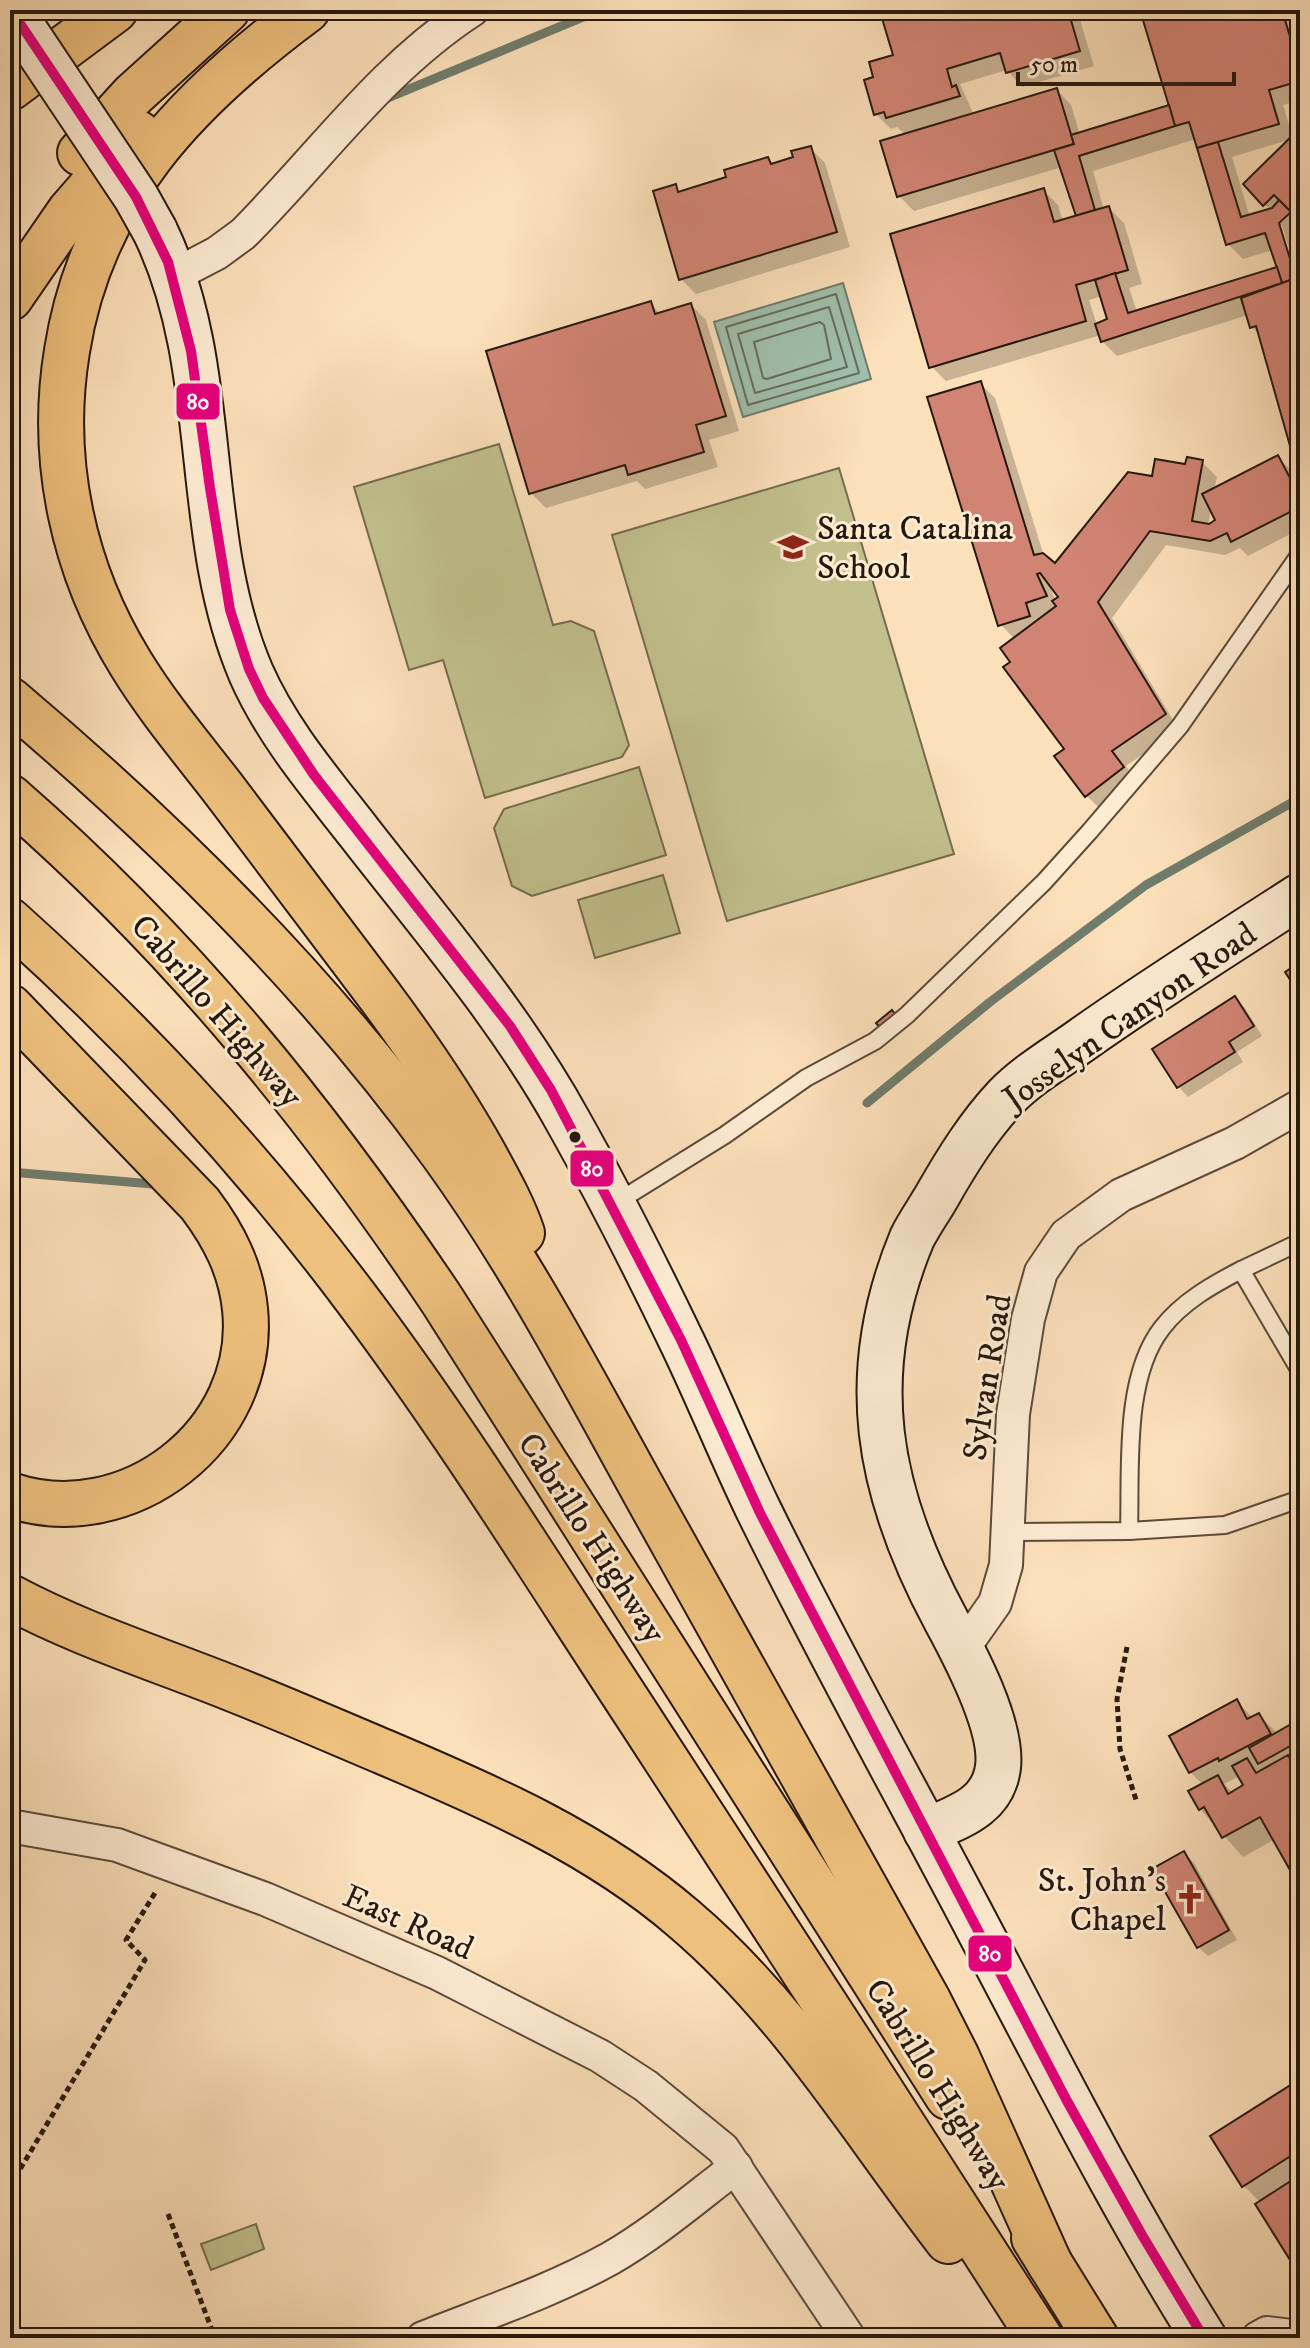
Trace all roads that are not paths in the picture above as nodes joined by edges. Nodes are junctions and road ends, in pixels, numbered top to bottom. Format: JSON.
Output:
{"nodes":[{"id":1,"x":11,"y":10,"type":"edge"},
{"id":2,"x":24,"y":10,"type":"edge"},
{"id":3,"x":115,"y":10,"type":"edge"},
{"id":4,"x":227,"y":10,"type":"edge"},
{"id":5,"x":285,"y":10,"type":"edge"},
{"id":6,"x":307,"y":10,"type":"edge"},
{"id":7,"x":472,"y":10,"type":"edge"},
{"id":8,"x":10,"y":19,"type":"edge"},
{"id":9,"x":10,"y":88,"type":"edge"},
{"id":10,"x":10,"y":243,"type":"edge"},
{"id":11,"x":173,"y":276,"type":"junction"},
{"id":12,"x":10,"y":298,"type":"edge"},
{"id":13,"x":1300,"y":554,"type":"edge"},
{"id":14,"x":10,"y":700,"type":"edge"},
{"id":15,"x":10,"y":797,"type":"edge"},
{"id":16,"x":1300,"y":896,"type":"edge"},
{"id":17,"x":10,"y":921,"type":"edge"},
{"id":18,"x":10,"y":1007,"type":"edge"},
{"id":19,"x":1300,"y":1106,"type":"edge"},
{"id":20,"x":613,"y":1205,"type":"junction"},
{"id":21,"x":1300,"y":1242,"type":"edge"},
{"id":22,"x":1241,"y":1270,"type":"junction"},
{"id":23,"x":560,"y":1341,"type":"junction"},
{"id":24,"x":1300,"y":1371,"type":"edge"},
{"id":25,"x":10,"y":1495,"type":"edge"},
{"id":26,"x":1300,"y":1499,"type":"edge"},
{"id":27,"x":1129,"y":1531,"type":"junction"},
{"id":28,"x":1008,"y":1532,"type":"junction"},
{"id":29,"x":10,"y":1564,"type":"edge"},
{"id":30,"x":10,"y":1597,"type":"edge"},
{"id":31,"x":962,"y":1650,"type":"junction"},
{"id":32,"x":235,"y":1689,"type":"junction"},
{"id":33,"x":10,"y":1826,"type":"edge"},
{"id":34,"x":926,"y":1831,"type":"junction"},
{"id":35,"x":736,"y":2167,"type":"junction"},
{"id":36,"x":1050,"y":2264,"type":"junction"},
{"id":37,"x":1300,"y":2337,"type":"edge"},
{"id":38,"x":423,"y":2338,"type":"edge"},
{"id":39,"x":849,"y":2338,"type":"edge"},
{"id":40,"x":1022,"y":2338,"type":"edge"},
{"id":41,"x":1040,"y":2338,"type":"edge"},
{"id":42,"x":1096,"y":2338,"type":"edge"},
{"id":43,"x":1204,"y":2338,"type":"edge"},
{"id":44,"x":1258,"y":2338,"type":"edge"}],
"edges":[{"from":1,"to":11,"type":"street","bridge":true},
{"from":2,"to":8,"type":"highway"},
{"from":3,"to":9,"type":"highway"},
{"from":4,"to":10,"type":"highway"},
{"from":5,"to":12,"type":"highway"},
{"from":6,"to":23,"type":"highway"},
{"from":7,"to":11,"type":"street"},
{"from":11,"to":20,"type":"street"},
{"from":13,"to":20,"type":"lane"},
{"from":14,"to":23,"type":"highway"},
{"from":15,"to":36,"type":"highway","name":"Cabrillo Highway"},
{"from":16,"to":31,"type":"street","name":"Josselyn Canyon Road"},
{"from":17,"to":41,"type":"highway","name":"Cabrillo Highway"},
{"from":18,"to":25,"type":"highway"},
{"from":19,"to":28,"type":"street","name":"Sylvan Road"},
{"from":20,"to":34,"type":"street"},
{"from":21,"to":22,"type":"lane"},
{"from":22,"to":24,"type":"lane"},
{"from":22,"to":27,"type":"lane"},
{"from":23,"to":36,"type":"highway"},
{"from":26,"to":27,"type":"lane"},
{"from":27,"to":28,"type":"lane"},
{"from":28,"to":31,"type":"street","name":"Sylvan Road"},
{"from":29,"to":32,"type":"highway"},
{"from":30,"to":32,"type":"highway"},
{"from":31,"to":34,"type":"street","name":"Josselyn Canyon Road"},
{"from":32,"to":40,"type":"highway"},
{"from":33,"to":35,"type":"street","name":"East Road"},
{"from":34,"to":43,"type":"street"},
{"from":35,"to":38,"type":"street"},
{"from":35,"to":39,"type":"street","name":"East Road"},
{"from":36,"to":42,"type":"highway","name":"Cabrillo Highway"},
{"from":37,"to":44,"type":"street"}]}
